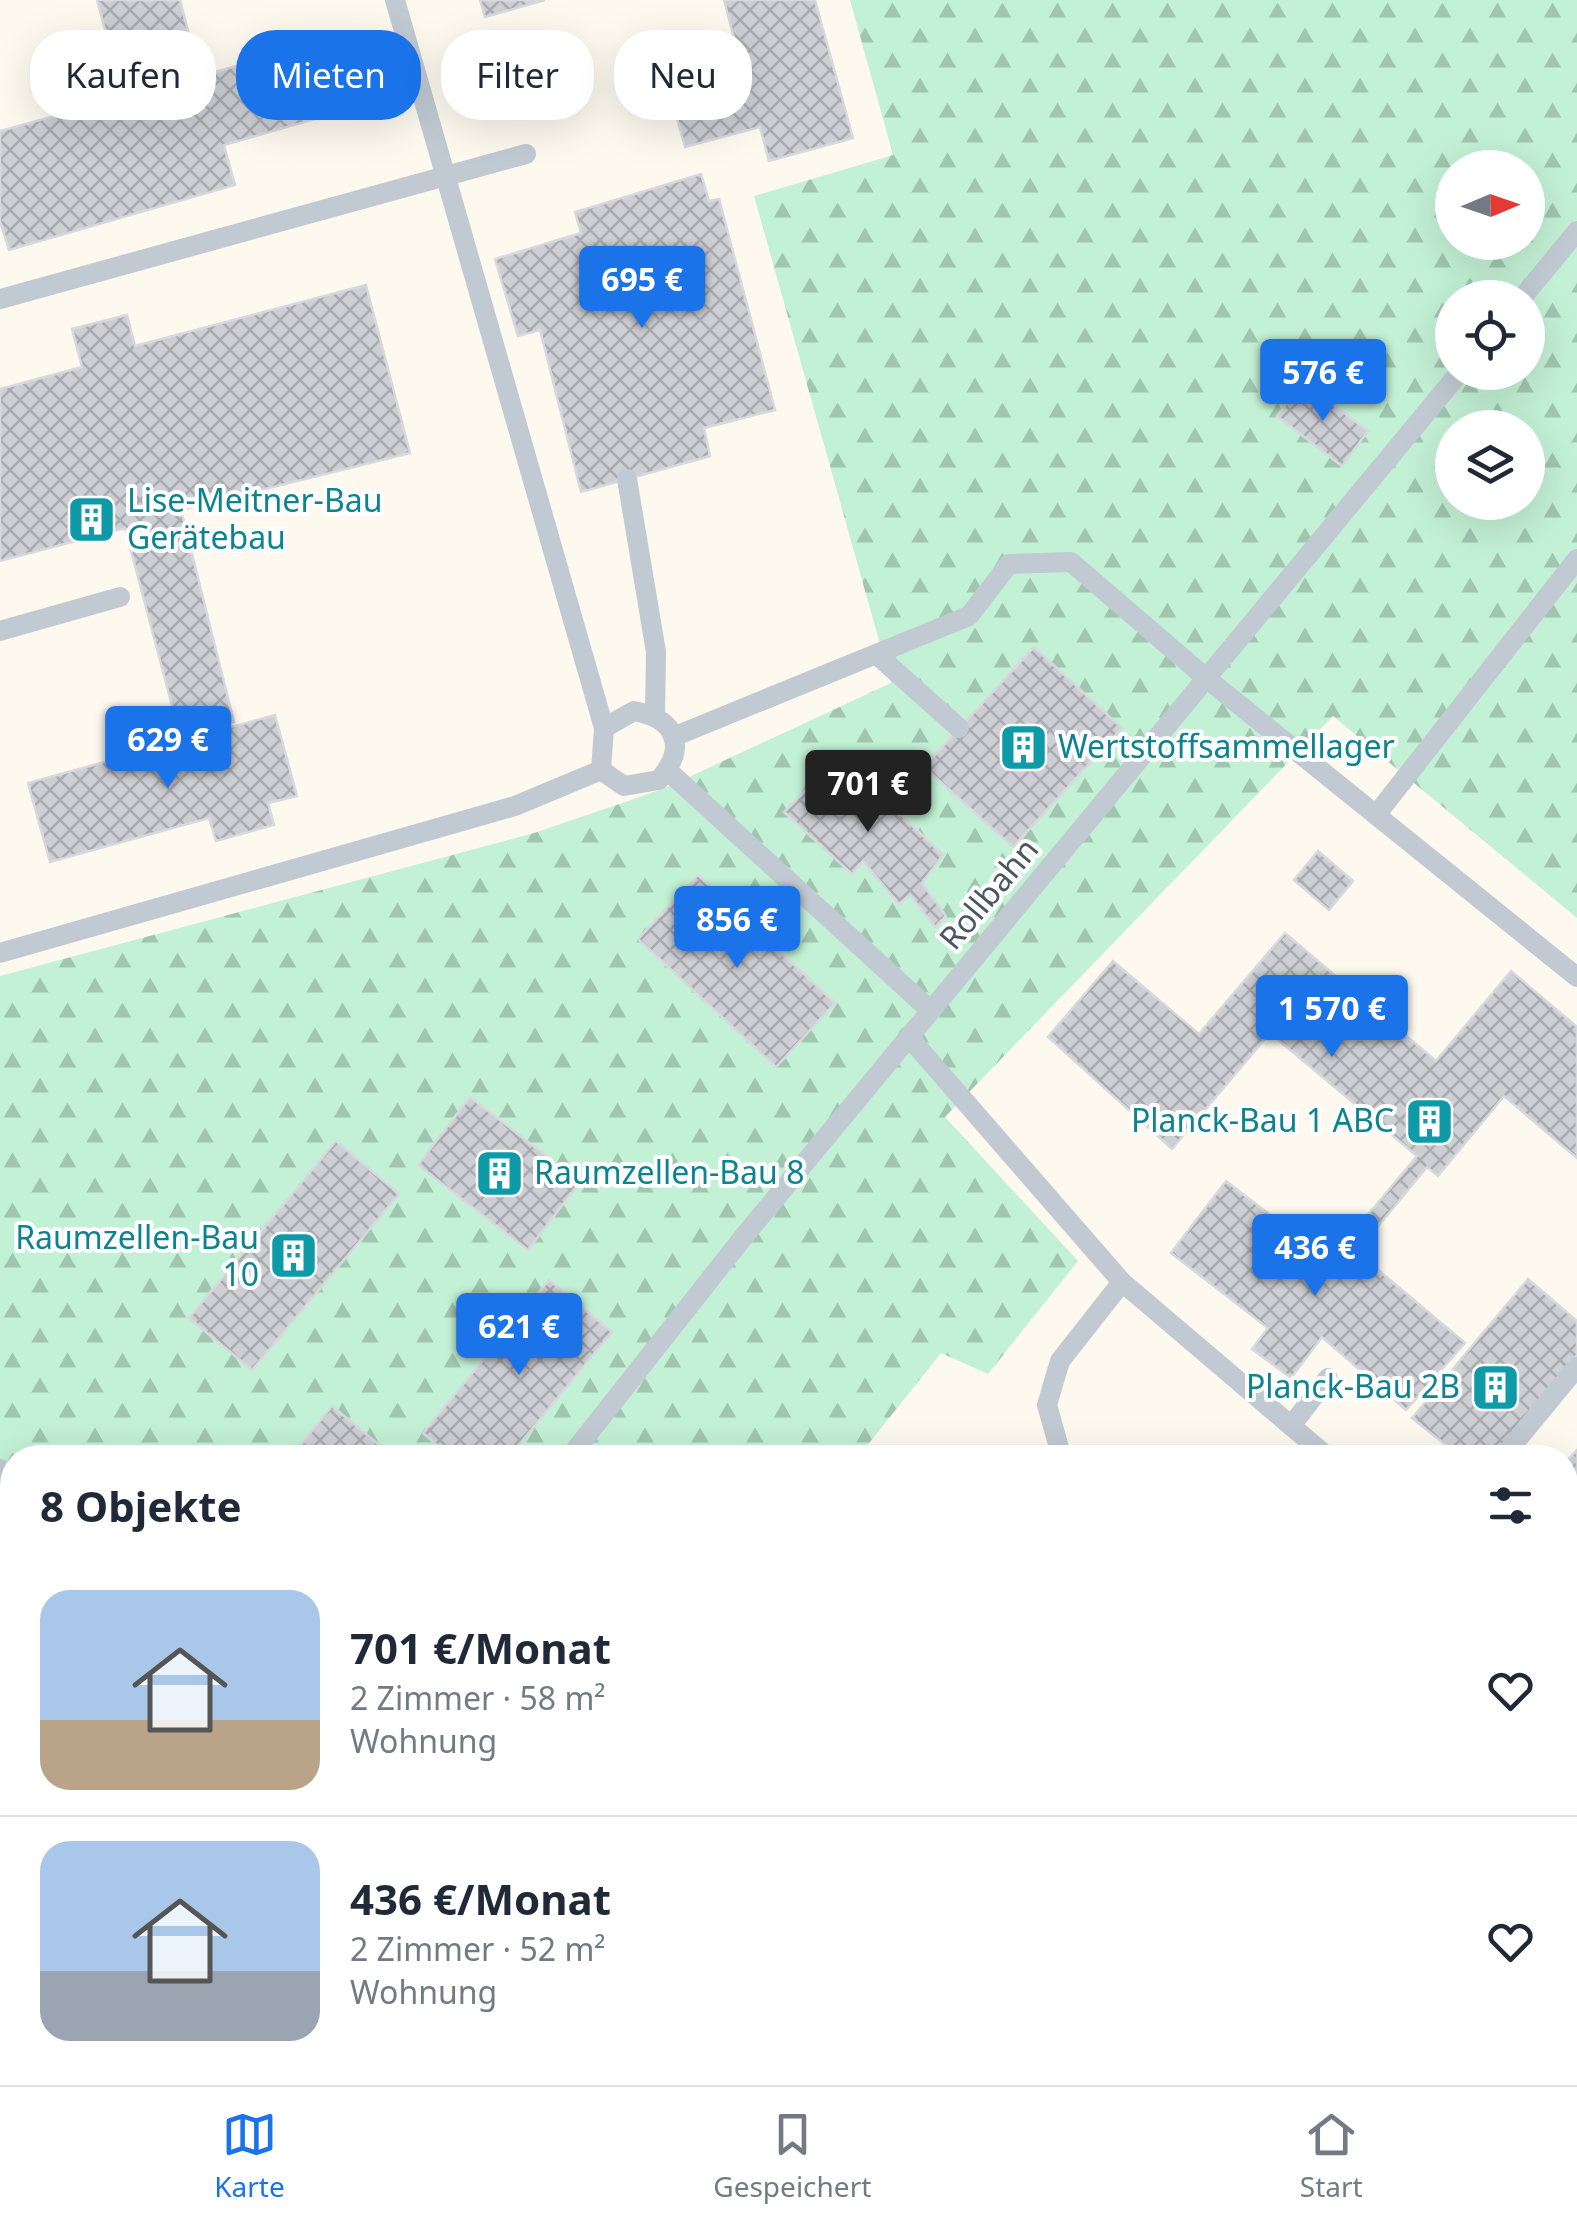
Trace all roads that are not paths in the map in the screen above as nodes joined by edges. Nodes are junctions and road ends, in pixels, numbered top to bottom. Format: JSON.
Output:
{"nodes":[{"id":1,"x":396,"y":0,"type":"edge"},
{"id":2,"x":526,"y":154,"type":"dead end"},
{"id":3,"x":444,"y":178,"type":"junction"},
{"id":4,"x":1577,"y":232,"type":"edge"},
{"id":5,"x":1537,"y":280,"type":"edge"},
{"id":6,"x":0,"y":300,"type":"edge"},
{"id":7,"x":1445,"y":390,"type":"edge"},
{"id":8,"x":628,"y":479,"type":"dead end"},
{"id":9,"x":1577,"y":559,"type":"edge"},
{"id":10,"x":120,"y":597,"type":"dead end"},
{"id":11,"x":0,"y":631,"type":"edge"},
{"id":12,"x":876,"y":654,"type":"junction"},
{"id":13,"x":1206,"y":678,"type":"junction"},
{"id":14,"x":655,"y":715,"type":"junction"},
{"id":15,"x":604,"y":728,"type":"junction"},
{"id":16,"x":960,"y":728,"type":"dead end"},
{"id":17,"x":673,"y":737,"type":"junction"},
{"id":18,"x":601,"y":770,"type":"junction"},
{"id":19,"x":668,"y":770,"type":"junction"},
{"id":20,"x":1376,"y":815,"type":"junction"},
{"id":21,"x":0,"y":953,"type":"edge"},
{"id":22,"x":1577,"y":977,"type":"edge"},
{"id":23,"x":930,"y":1010,"type":"junction"},
{"id":24,"x":908,"y":1036,"type":"junction"},
{"id":25,"x":1122,"y":1282,"type":"junction"},
{"id":26,"x":1577,"y":1367,"type":"edge"},
{"id":27,"x":1328,"y":1378,"type":"dead end"},
{"id":28,"x":1291,"y":1426,"type":"junction"},
{"id":29,"x":585,"y":1445,"type":"edge"},
{"id":30,"x":1058,"y":1445,"type":"edge"},
{"id":31,"x":1313,"y":1445,"type":"edge"},
{"id":32,"x":1513,"y":1445,"type":"edge"}],
"edges":[{"from":1,"to":3,"type":"lane"},
{"from":2,"to":3,"type":"lane"},
{"from":3,"to":6,"type":"lane"},
{"from":3,"to":15,"type":"lane"},
{"from":4,"to":5,"type":"lane"},
{"from":7,"to":13,"type":"lane","name":"Rollbahn"},
{"from":8,"to":14,"type":"lane"},
{"from":9,"to":20,"type":"lane"},
{"from":10,"to":11,"type":"lane"},
{"from":12,"to":13,"type":"lane"},
{"from":12,"to":16,"type":"lane"},
{"from":12,"to":17,"type":"lane"},
{"from":13,"to":20,"type":"lane"},
{"from":13,"to":23,"type":"lane","name":"Rollbahn"},
{"from":14,"to":15,"type":"lane"},
{"from":14,"to":17,"type":"lane"},
{"from":15,"to":18,"type":"lane"},
{"from":17,"to":19,"type":"lane"},
{"from":18,"to":19,"type":"lane"},
{"from":18,"to":21,"type":"lane"},
{"from":19,"to":23,"type":"lane"},
{"from":20,"to":22,"type":"lane"},
{"from":23,"to":24,"type":"lane","name":"Rollbahn"},
{"from":24,"to":25,"type":"lane"},
{"from":24,"to":29,"type":"lane","name":"Rollbahn"},
{"from":25,"to":28,"type":"lane"},
{"from":25,"to":30,"type":"lane"},
{"from":26,"to":32,"type":"lane"},
{"from":27,"to":28,"type":"lane"},
{"from":28,"to":31,"type":"lane"}]}
